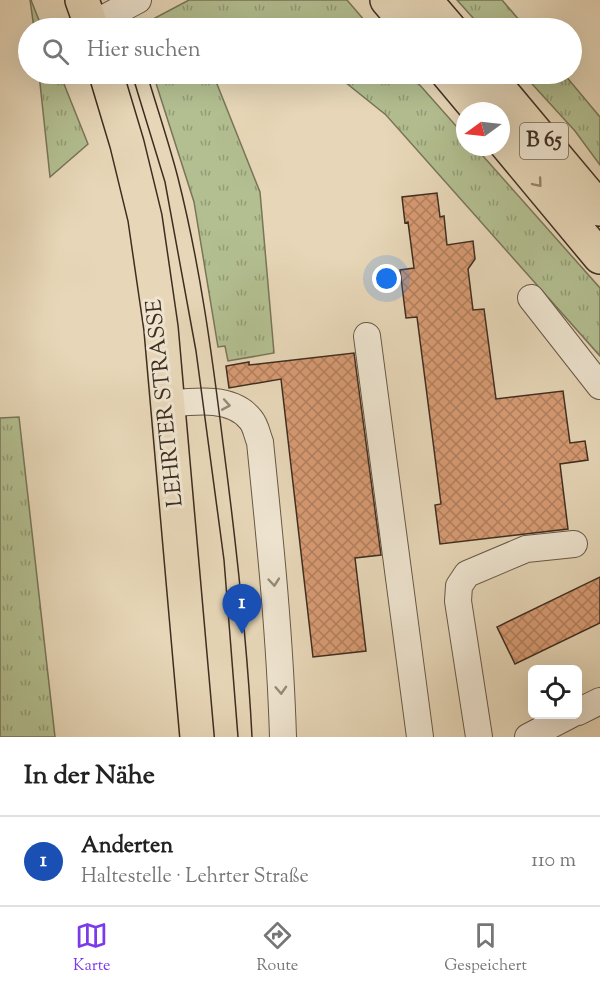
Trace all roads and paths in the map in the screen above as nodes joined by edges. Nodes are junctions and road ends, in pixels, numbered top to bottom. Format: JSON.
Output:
{"nodes":[{"id":1,"x":136,"y":0,"type":"edge"},
{"id":2,"x":387,"y":0,"type":"edge"},
{"id":3,"x":424,"y":0,"type":"edge"},
{"id":4,"x":88,"y":18,"type":"edge"},
{"id":5,"x":402,"y":18,"type":"edge"},
{"id":6,"x":440,"y":18,"type":"edge"},
{"id":7,"x":109,"y":84,"type":"edge"},
{"id":8,"x":456,"y":84,"type":"edge"},
{"id":9,"x":495,"y":84,"type":"edge"},
{"id":10,"x":471,"y":102,"type":"edge"},
{"id":11,"x":510,"y":149,"type":"edge"},
{"id":12,"x":600,"y":209,"type":"edge"},
{"id":13,"x":600,"y":257,"type":"edge"},
{"id":14,"x":531,"y":298,"type":"dead end"},
{"id":15,"x":367,"y":336,"type":"dead end"},
{"id":16,"x":600,"y":386,"type":"edge"},
{"id":17,"x":168,"y":404,"type":"junction"},
{"id":18,"x":574,"y":544,"type":"dead end"},
{"id":19,"x":600,"y":700,"type":"edge"},
{"id":20,"x":582,"y":710,"type":"edge"},
{"id":21,"x":562,"y":719,"type":"edge"},
{"id":22,"x":197,"y":737,"type":"edge"},
{"id":23,"x":283,"y":737,"type":"edge"},
{"id":24,"x":420,"y":737,"type":"edge"},
{"id":25,"x":479,"y":737,"type":"edge"},
{"id":26,"x":528,"y":737,"type":"edge"}],
"edges":[{"from":1,"to":4,"type":"street"},
{"from":2,"to":5,"type":"main road"},
{"from":3,"to":6,"type":"main road"},
{"from":7,"to":17,"type":"main road","name":"LEHRTER STRASSE"},
{"from":8,"to":10,"type":"main road"},
{"from":9,"to":12,"type":"main road","number":"B 65"},
{"from":11,"to":13,"type":"main road","number":"B 65","one_way":true},
{"from":14,"to":16,"type":"street"},
{"from":15,"to":24,"type":"street"},
{"from":17,"to":22,"type":"main road","name":"LEHRTER STRASSE"},
{"from":17,"to":23,"type":"street","one_way":true},
{"from":18,"to":25,"type":"street"},
{"from":19,"to":20,"type":"street"},
{"from":21,"to":26,"type":"street"}]}
